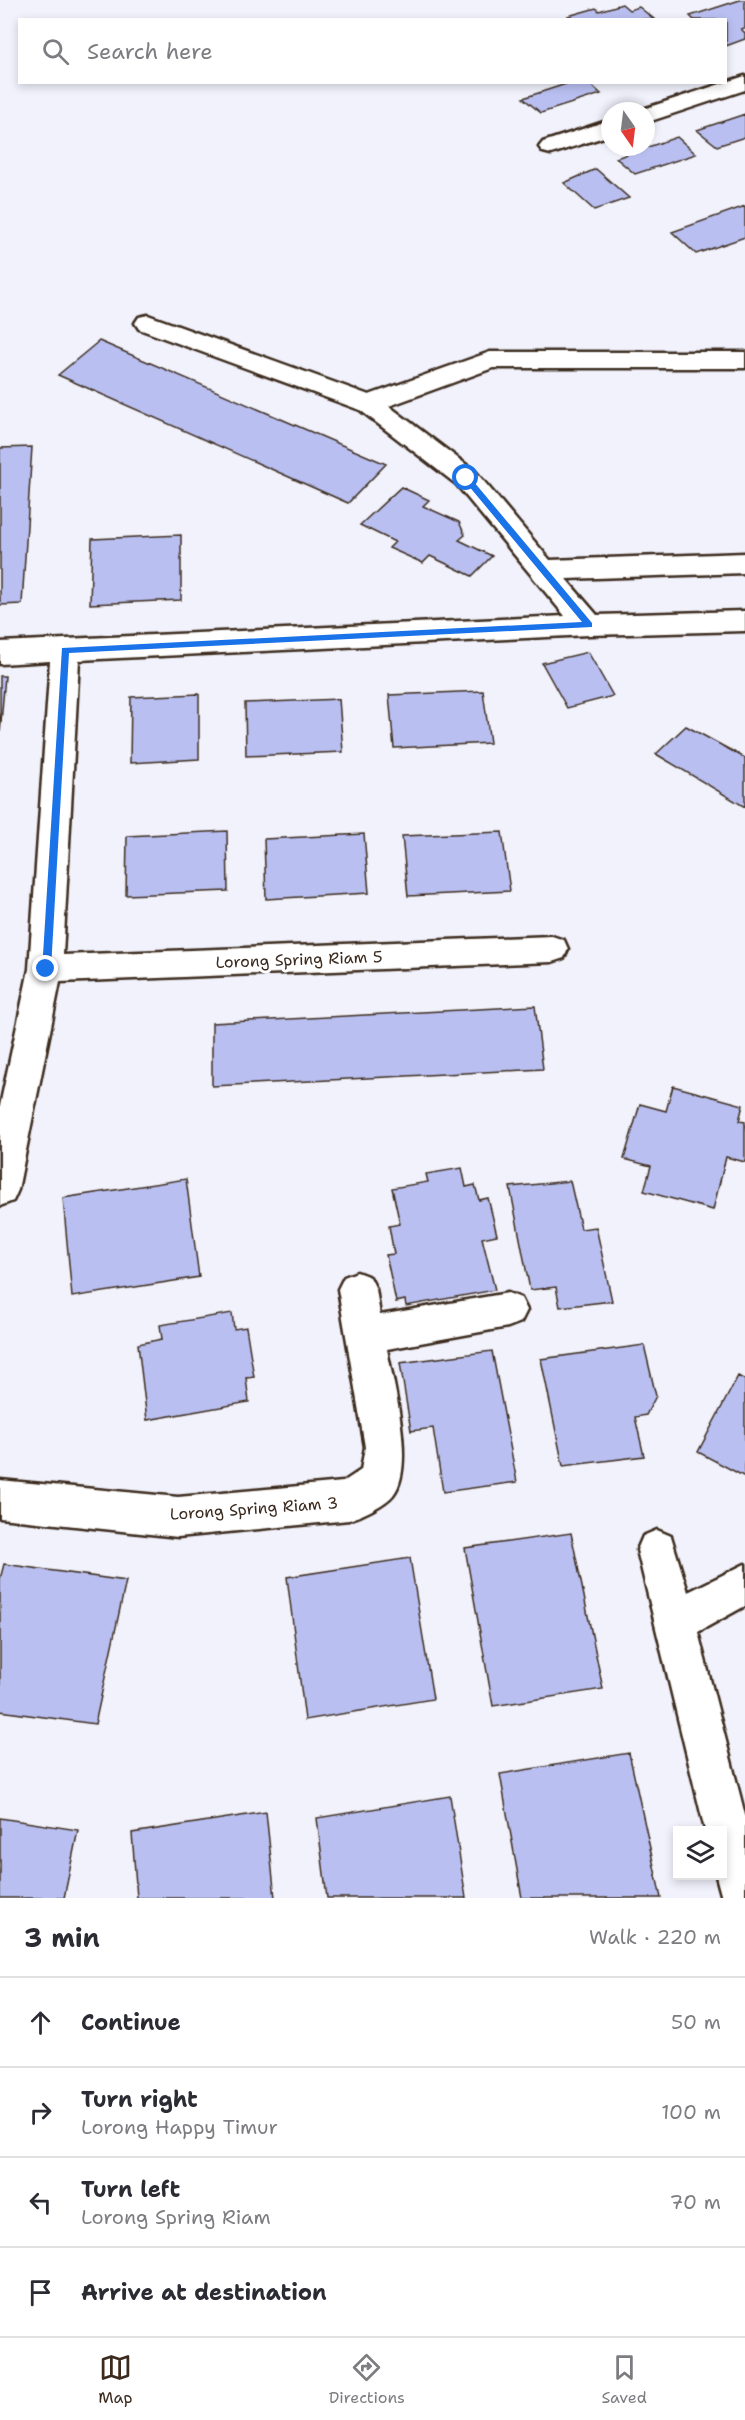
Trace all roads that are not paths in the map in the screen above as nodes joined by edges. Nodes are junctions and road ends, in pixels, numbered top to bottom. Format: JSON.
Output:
{"nodes":[{"id":1,"x":745,"y":83,"type":"edge"},
{"id":2,"x":655,"y":112,"type":"edge"},
{"id":3,"x":601,"y":131,"type":"edge"},
{"id":4,"x":551,"y":147,"type":"dead end"},
{"id":5,"x":148,"y":323,"type":"dead end"},
{"id":6,"x":745,"y":360,"type":"edge"},
{"id":7,"x":369,"y":404,"type":"junction"},
{"id":8,"x":745,"y":563,"type":"edge"},
{"id":9,"x":543,"y":570,"type":"junction"},
{"id":10,"x":745,"y":621,"type":"edge"},
{"id":11,"x":589,"y":625,"type":"junction"},
{"id":12,"x":65,"y":651,"type":"junction"},
{"id":13,"x":0,"y":653,"type":"edge"},
{"id":14,"x":552,"y":949,"type":"dead end"},
{"id":15,"x":46,"y":969,"type":"junction"},
{"id":16,"x":0,"y":1190,"type":"edge"},
{"id":17,"x":357,"y":1289,"type":"dead end"},
{"id":18,"x":508,"y":1310,"type":"dead end"},
{"id":19,"x":366,"y":1335,"type":"junction"},
{"id":20,"x":0,"y":1499,"type":"edge"},
{"id":21,"x":657,"y":1550,"type":"dead end"},
{"id":22,"x":745,"y":1584,"type":"edge"},
{"id":23,"x":675,"y":1622,"type":"junction"},
{"id":24,"x":744,"y":1898,"type":"edge"}],
"edges":[{"from":1,"to":2,"type":"street"},
{"from":3,"to":4,"type":"street"},
{"from":5,"to":7,"type":"street"},
{"from":6,"to":7,"type":"street"},
{"from":7,"to":9,"type":"street"},
{"from":8,"to":9,"type":"street"},
{"from":9,"to":11,"type":"street"},
{"from":10,"to":11,"type":"street"},
{"from":11,"to":12,"type":"street"},
{"from":12,"to":13,"type":"street"},
{"from":12,"to":15,"type":"street"},
{"from":14,"to":15,"type":"street","name":"Lorong Spring Riam 5"},
{"from":15,"to":16,"type":"street"},
{"from":17,"to":19,"type":"street","name":"Lorong Spring Riam 3"},
{"from":18,"to":19,"type":"street"},
{"from":19,"to":20,"type":"street","name":"Lorong Spring Riam 3"},
{"from":21,"to":23,"type":"street"},
{"from":22,"to":23,"type":"street"},
{"from":23,"to":24,"type":"street"}]}
